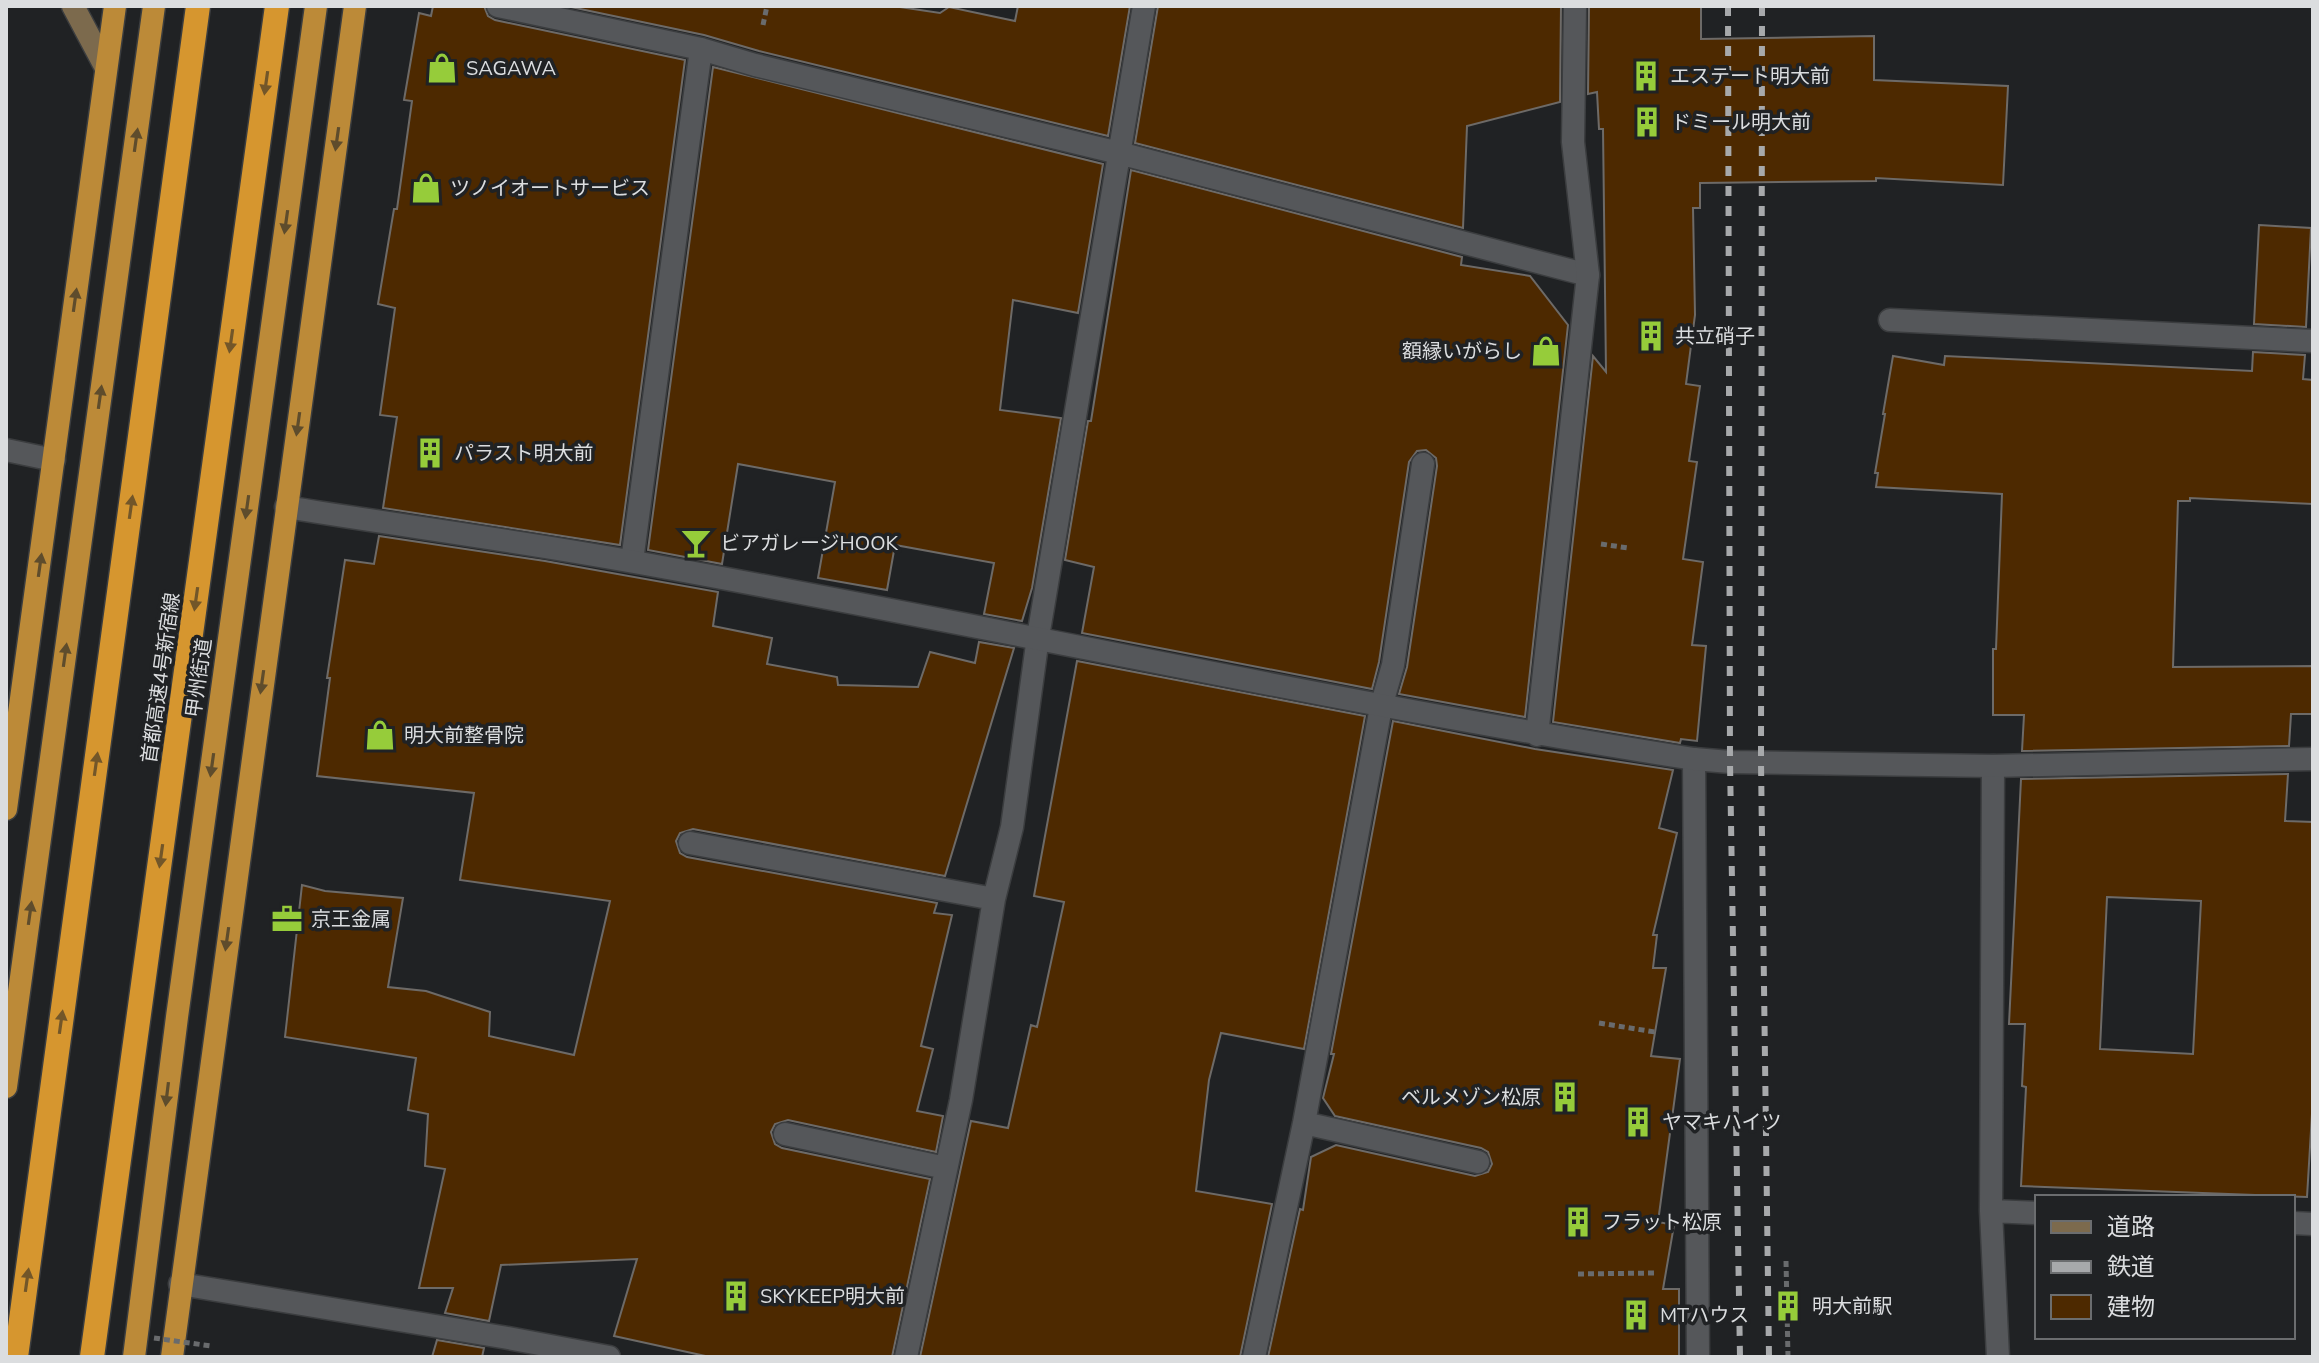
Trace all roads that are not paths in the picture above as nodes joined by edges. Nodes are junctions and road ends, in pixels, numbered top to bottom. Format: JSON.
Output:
{"nodes":[{"id":1,"x":73,"y":6,"type":"edge"},
{"id":2,"x":115,"y":6,"type":"edge"},
{"id":3,"x":154,"y":6,"type":"edge"},
{"id":4,"x":198,"y":6,"type":"edge"},
{"id":5,"x":277,"y":6,"type":"edge"},
{"id":6,"x":316,"y":6,"type":"edge"},
{"id":7,"x":355,"y":6,"type":"edge"},
{"id":8,"x":498,"y":6,"type":"edge"},
{"id":9,"x":1144,"y":6,"type":"edge"},
{"id":10,"x":1575,"y":6,"type":"edge"},
{"id":11,"x":701,"y":49,"type":"junction"},
{"id":12,"x":106,"y":68,"type":"junction"},
{"id":13,"x":1119,"y":153,"type":"junction"},
{"id":14,"x":1588,"y":275,"type":"junction"},
{"id":15,"x":1890,"y":320,"type":"dead end"},
{"id":16,"x":2313,"y":341,"type":"edge"},
{"id":17,"x":6,"y":450,"type":"edge"},
{"id":18,"x":54,"y":460,"type":"junction"},
{"id":19,"x":1423,"y":464,"type":"dead end"},
{"id":20,"x":286,"y":507,"type":"junction"},
{"id":21,"x":632,"y":561,"type":"junction"},
{"id":22,"x":1038,"y":637,"type":"junction"},
{"id":23,"x":1381,"y":707,"type":"junction"},
{"id":24,"x":1537,"y":735,"type":"junction"},
{"id":25,"x":1694,"y":759,"type":"junction"},
{"id":26,"x":2313,"y":759,"type":"edge"},
{"id":27,"x":1993,"y":766,"type":"junction"},
{"id":28,"x":6,"y":809,"type":"edge"},
{"id":29,"x":690,"y":843,"type":"dead end"},
{"id":30,"x":994,"y":899,"type":"junction"},
{"id":31,"x":6,"y":1087,"type":"edge"},
{"id":32,"x":1304,"y":1123,"type":"junction"},
{"id":33,"x":785,"y":1134,"type":"dead end"},
{"id":34,"x":1478,"y":1162,"type":"dead end"},
{"id":35,"x":946,"y":1168,"type":"junction"},
{"id":36,"x":1991,"y":1211,"type":"junction"},
{"id":37,"x":2035,"y":1213,"type":"edge"},
{"id":38,"x":180,"y":1284,"type":"junction"},
{"id":39,"x":16,"y":1357,"type":"edge"},
{"id":40,"x":92,"y":1357,"type":"edge"},
{"id":41,"x":134,"y":1357,"type":"edge"},
{"id":42,"x":172,"y":1357,"type":"edge"},
{"id":43,"x":609,"y":1357,"type":"edge"},
{"id":44,"x":906,"y":1357,"type":"edge"},
{"id":45,"x":1254,"y":1357,"type":"edge"},
{"id":46,"x":1698,"y":1357,"type":"edge"},
{"id":47,"x":1998,"y":1357,"type":"edge"}],
"edges":[{"from":1,"to":12,"type":"main road"},
{"from":2,"to":12,"type":"highway"},
{"from":31,"to":3,"type":"highway","one_way":true},
{"from":39,"to":4,"type":"highway","one_way":true},
{"from":5,"to":40,"type":"highway","name":"首都高速4号新宿線","one_way":true},
{"from":6,"to":41,"type":"highway","name":"甲州街道","one_way":true},
{"from":7,"to":20,"type":"highway","one_way":true},
{"from":8,"to":11,"type":"street"},
{"from":9,"to":13,"type":"street"},
{"from":10,"to":14,"type":"street"},
{"from":11,"to":13,"type":"street"},
{"from":11,"to":21,"type":"street"},
{"from":18,"to":12,"type":"highway","one_way":true},
{"from":13,"to":14,"type":"street"},
{"from":13,"to":22,"type":"street"},
{"from":14,"to":24,"type":"street"},
{"from":15,"to":16,"type":"street"},
{"from":17,"to":18,"type":"street"},
{"from":28,"to":18,"type":"highway","one_way":true},
{"from":19,"to":23,"type":"street"},
{"from":20,"to":21,"type":"street"},
{"from":20,"to":38,"type":"highway","one_way":true},
{"from":21,"to":22,"type":"street"},
{"from":22,"to":23,"type":"street"},
{"from":22,"to":30,"type":"street"},
{"from":23,"to":24,"type":"street"},
{"from":23,"to":32,"type":"street"},
{"from":24,"to":25,"type":"street"},
{"from":25,"to":27,"type":"street"},
{"from":25,"to":46,"type":"street"},
{"from":26,"to":27,"type":"street"},
{"from":27,"to":36,"type":"street"},
{"from":29,"to":30,"type":"street"},
{"from":30,"to":35,"type":"street"},
{"from":32,"to":34,"type":"street"},
{"from":32,"to":45,"type":"street"},
{"from":33,"to":35,"type":"street"},
{"from":35,"to":44,"type":"street"},
{"from":36,"to":37,"type":"street"},
{"from":36,"to":47,"type":"street"},
{"from":38,"to":42,"type":"highway"},
{"from":38,"to":43,"type":"street"}]}
